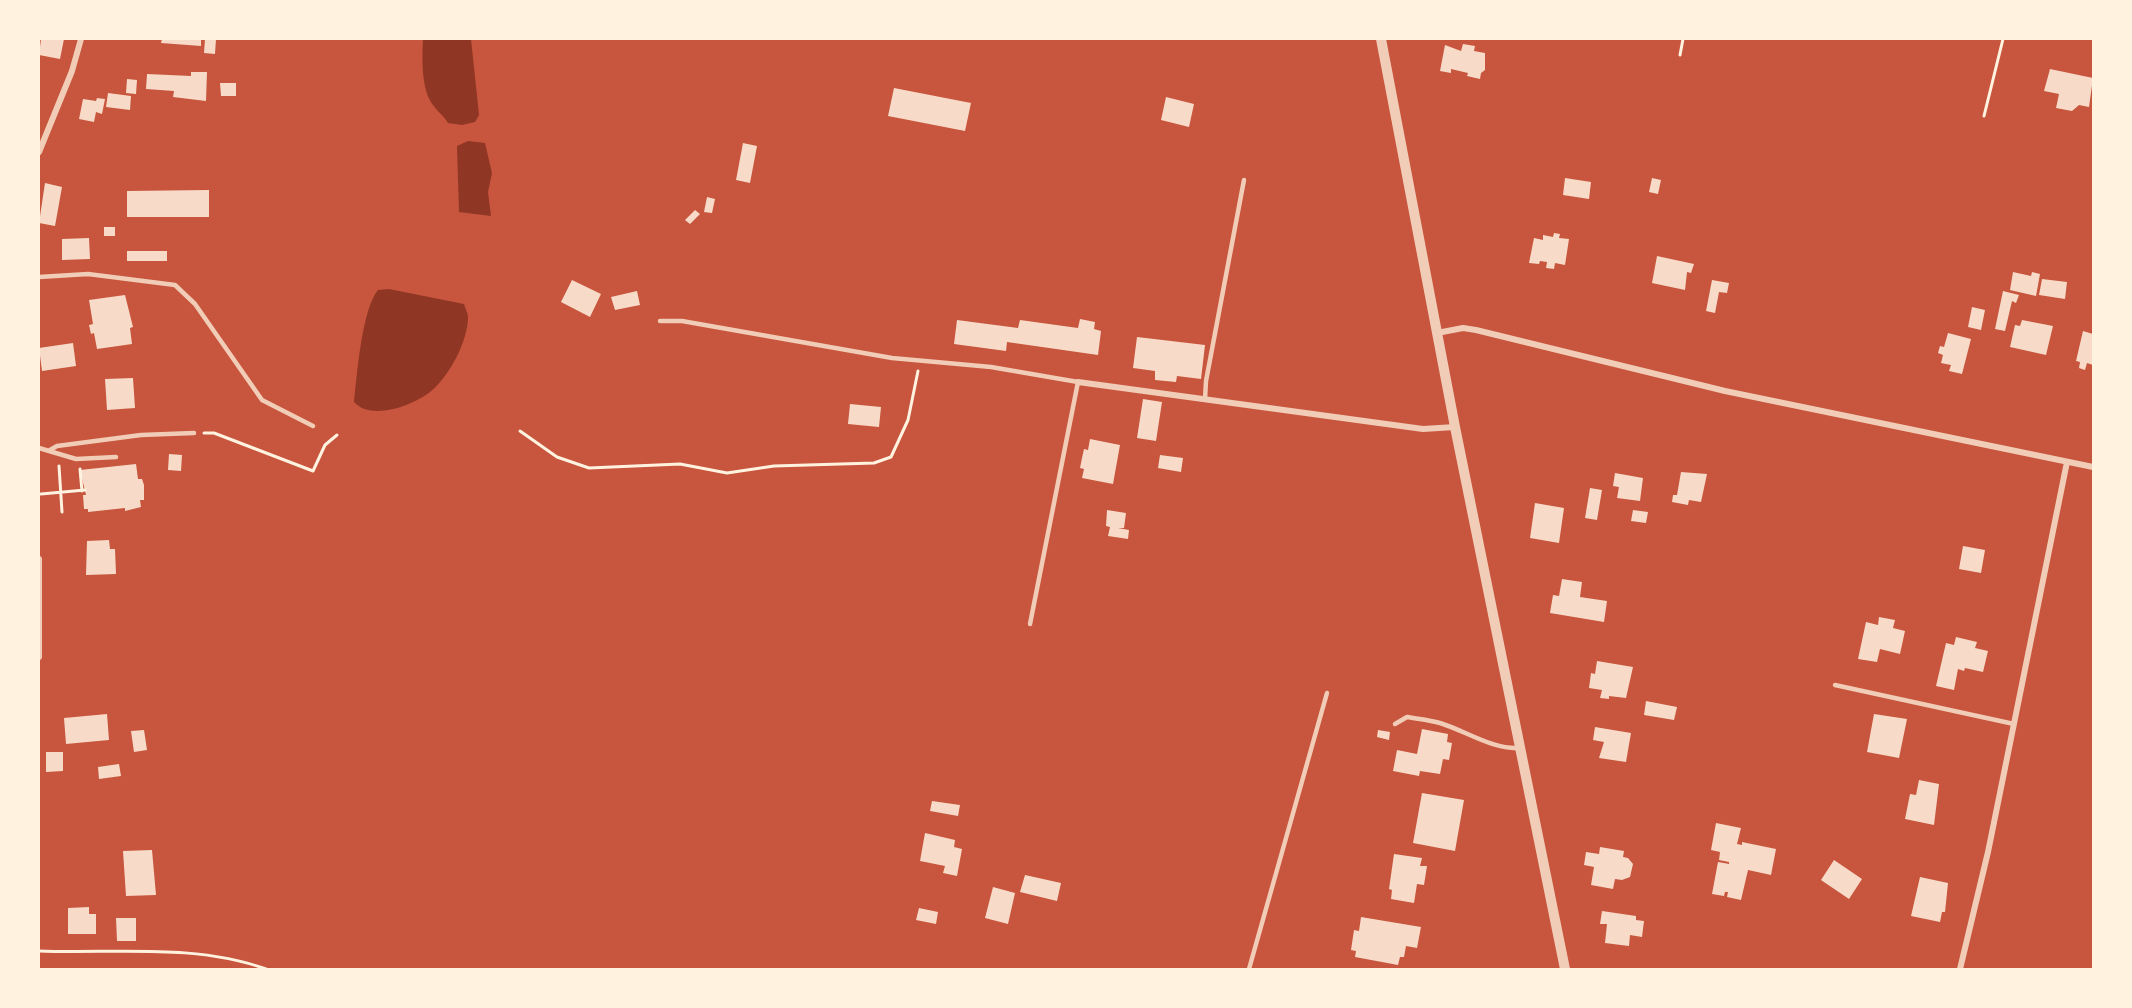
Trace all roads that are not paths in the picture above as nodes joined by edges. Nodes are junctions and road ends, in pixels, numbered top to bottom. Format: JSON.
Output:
{"nodes":[{"id":1,"x":81,"y":39,"type":"edge"},
{"id":2,"x":1381,"y":39,"type":"edge"},
{"id":3,"x":39,"y":152,"type":"edge"},
{"id":4,"x":1244,"y":180,"type":"dead end"},
{"id":5,"x":39,"y":277,"type":"edge"},
{"id":6,"x":660,"y":321,"type":"dead end"},
{"id":7,"x":1437,"y":333,"type":"junction"},
{"id":8,"x":1078,"y":382,"type":"junction"},
{"id":9,"x":1205,"y":399,"type":"junction"},
{"id":10,"x":313,"y":426,"type":"dead end"},
{"id":11,"x":1455,"y":427,"type":"junction"},
{"id":12,"x":194,"y":433,"type":"dead end"},
{"id":13,"x":39,"y":448,"type":"edge"},
{"id":14,"x":50,"y":450,"type":"junction"},
{"id":15,"x":116,"y":457,"type":"dead end"},
{"id":16,"x":2067,"y":462,"type":"junction"},
{"id":17,"x":2093,"y":467,"type":"edge"},
{"id":18,"x":39,"y":559,"type":"edge"},
{"id":19,"x":1030,"y":624,"type":"dead end"},
{"id":20,"x":39,"y":657,"type":"edge"},
{"id":21,"x":1835,"y":685,"type":"dead end"},
{"id":22,"x":1327,"y":693,"type":"dead end"},
{"id":23,"x":1395,"y":724,"type":"dead end"},
{"id":24,"x":2014,"y":724,"type":"junction"},
{"id":25,"x":1520,"y":748,"type":"junction"},
{"id":26,"x":1249,"y":969,"type":"edge"},
{"id":27,"x":1565,"y":969,"type":"edge"},
{"id":28,"x":1960,"y":969,"type":"edge"}],
"edges":[{"from":1,"to":3,"type":"street"},
{"from":2,"to":7,"type":"street"},
{"from":4,"to":9,"type":"lane"},
{"from":5,"to":10,"type":"lane"},
{"from":6,"to":8,"type":"lane"},
{"from":7,"to":11,"type":"street"},
{"from":7,"to":16,"type":"street"},
{"from":8,"to":9,"type":"street"},
{"from":8,"to":19,"type":"lane"},
{"from":9,"to":11,"type":"street"},
{"from":11,"to":25,"type":"street"},
{"from":12,"to":14,"type":"lane"},
{"from":13,"to":14,"type":"lane"},
{"from":14,"to":15,"type":"lane"},
{"from":16,"to":17,"type":"street"},
{"from":16,"to":24,"type":"street"},
{"from":18,"to":20,"type":"street"},
{"from":21,"to":24,"type":"lane"},
{"from":22,"to":26,"type":"lane"},
{"from":23,"to":25,"type":"lane"},
{"from":24,"to":28,"type":"street"},
{"from":25,"to":27,"type":"street"}]}
